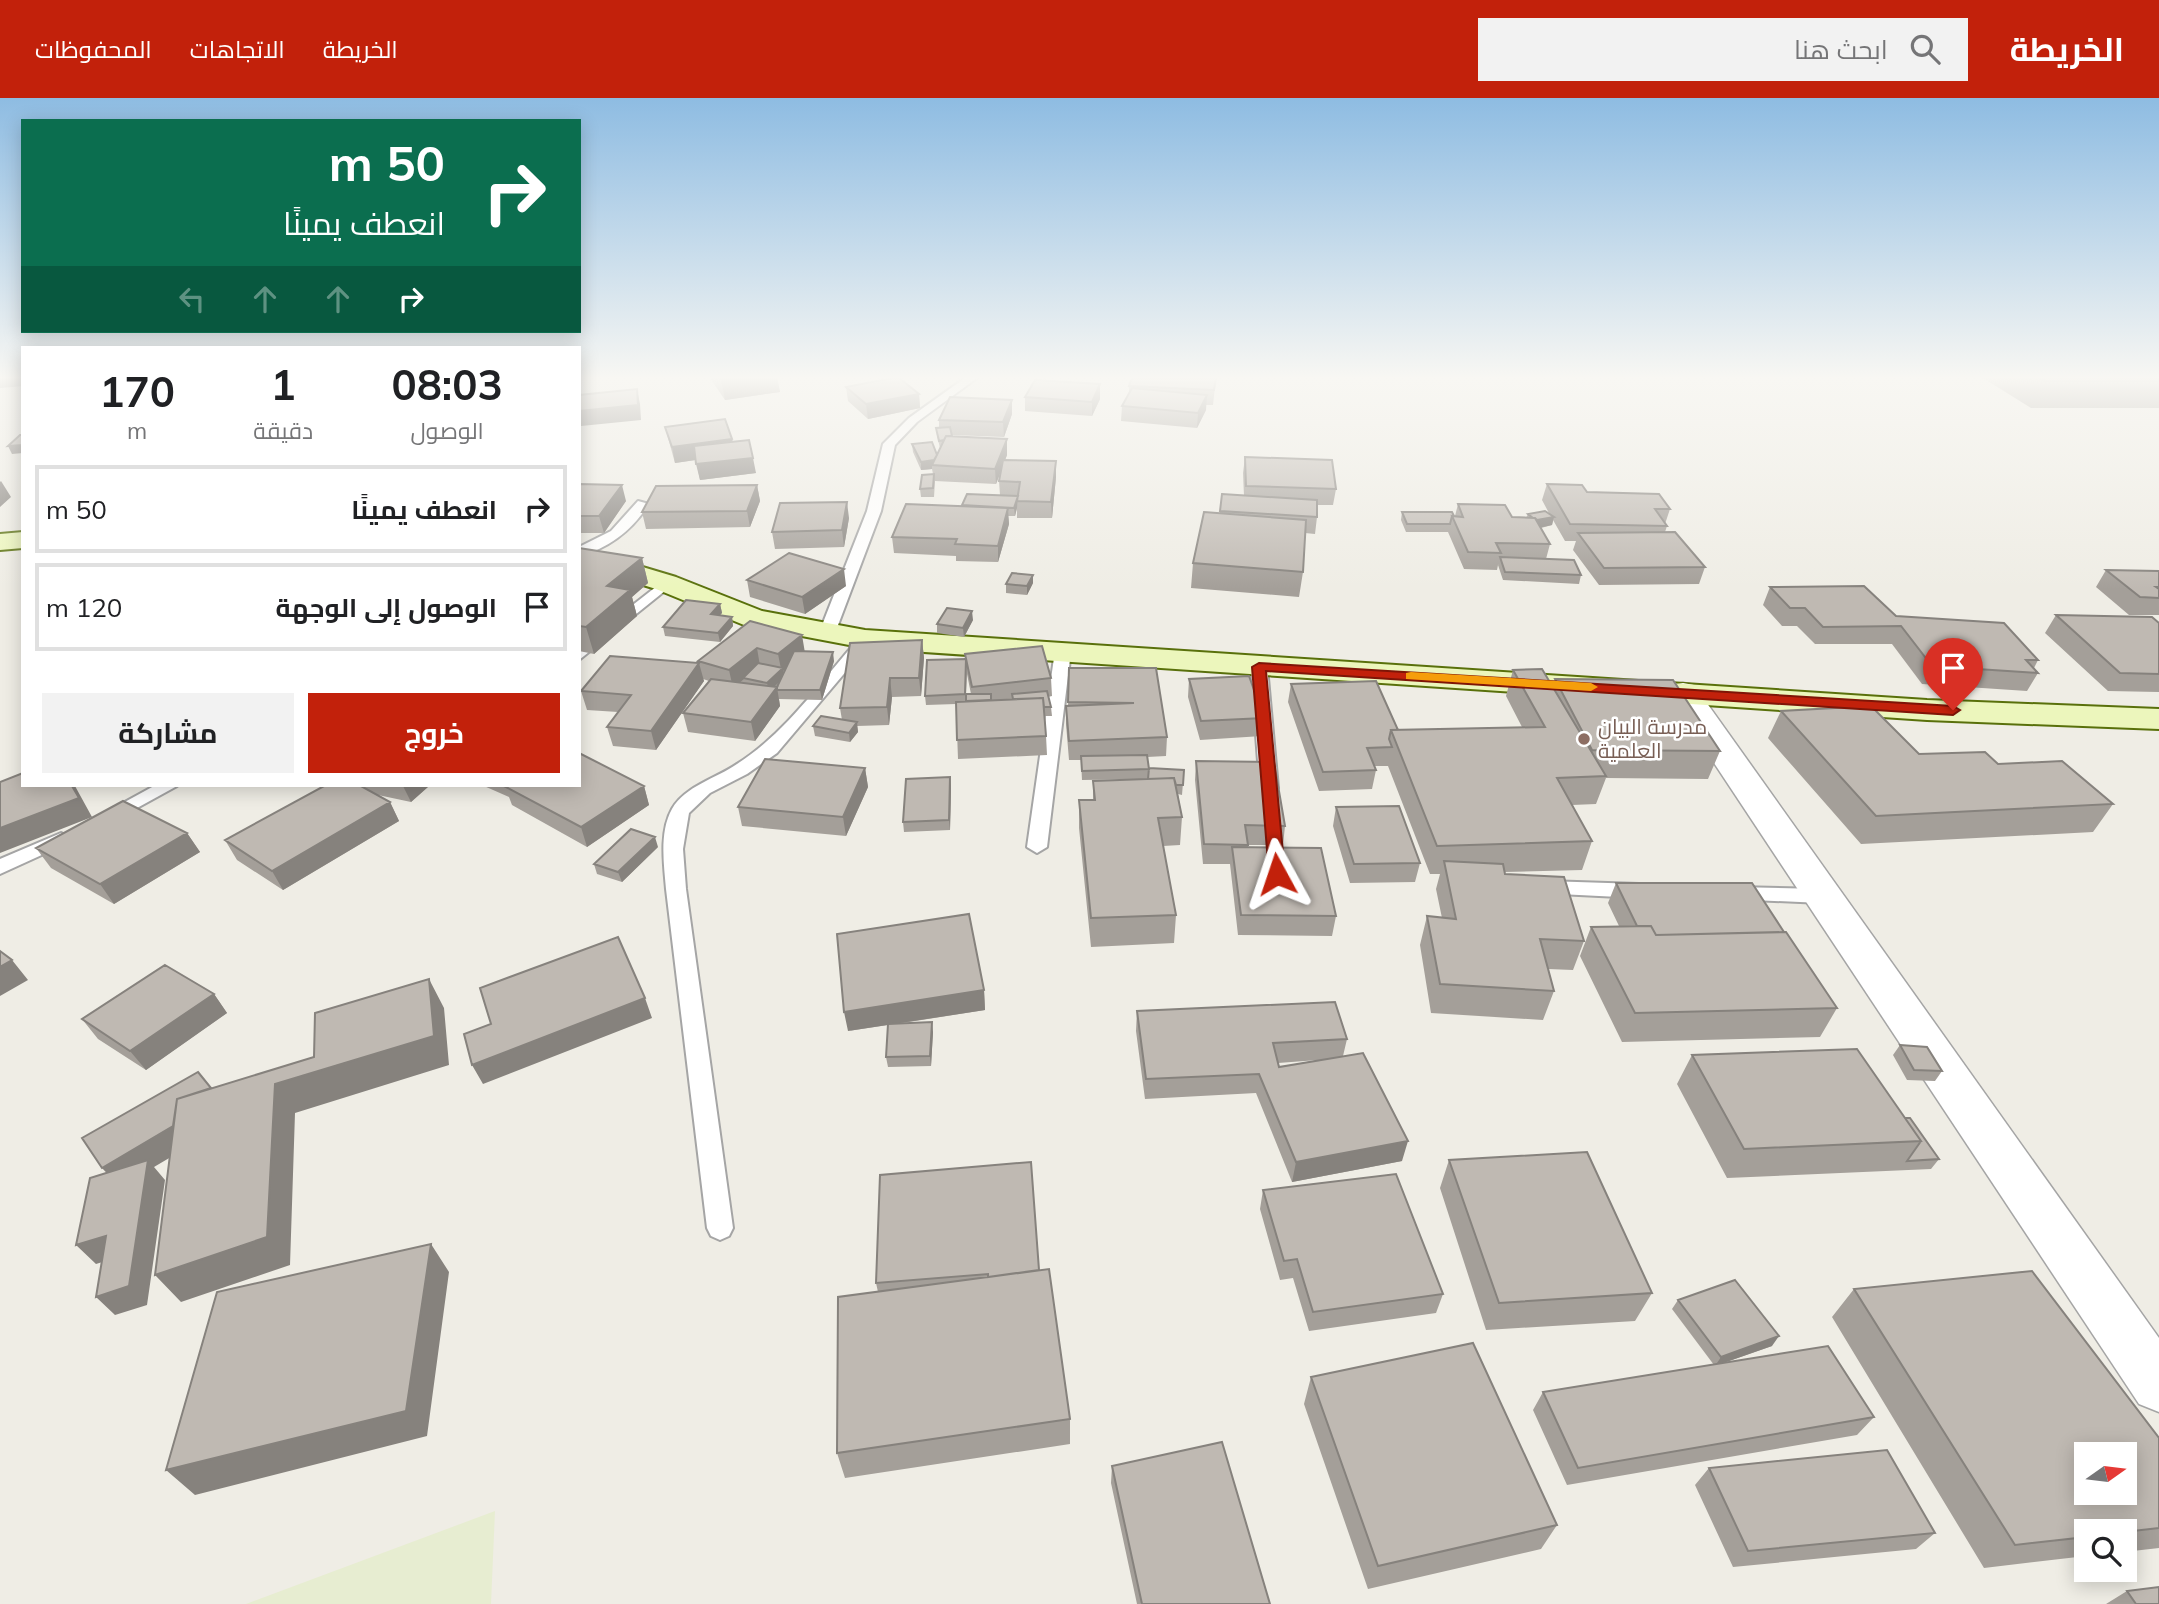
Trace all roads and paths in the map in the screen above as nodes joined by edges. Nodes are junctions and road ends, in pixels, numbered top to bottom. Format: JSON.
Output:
{"nodes":[{"id":1,"x":888,"y":448,"type":"edge"},
{"id":2,"x":643,"y":504,"type":"edge"},
{"id":3,"x":21,"y":540,"type":"edge"},
{"id":4,"x":0,"y":542,"type":"edge"},
{"id":5,"x":581,"y":553,"type":"edge"},
{"id":6,"x":581,"y":555,"type":"edge"},
{"id":7,"x":666,"y":583,"type":"junction"},
{"id":8,"x":827,"y":633,"type":"junction"},
{"id":9,"x":865,"y":639,"type":"junction"},
{"id":10,"x":1063,"y":651,"type":"junction"},
{"id":11,"x":581,"y":653,"type":"edge"},
{"id":12,"x":1259,"y":667,"type":"junction"},
{"id":13,"x":1683,"y":692,"type":"junction"},
{"id":14,"x":2159,"y":719,"type":"edge"},
{"id":15,"x":166,"y":787,"type":"edge"},
{"id":16,"x":1271,"y":805,"type":"edge"},
{"id":17,"x":1037,"y":847,"type":"dead end"},
{"id":18,"x":0,"y":867,"type":"edge"},
{"id":19,"x":1546,"y":888,"type":"edge"},
{"id":20,"x":1656,"y":891,"type":"edge"},
{"id":21,"x":1712,"y":893,"type":"edge"},
{"id":22,"x":1822,"y":896,"type":"junction"},
{"id":23,"x":720,"y":1228,"type":"dead end"},
{"id":24,"x":2159,"y":1385,"type":"edge"}],
"edges":[{"from":1,"to":8,"type":"lane"},
{"from":2,"to":5,"type":"lane"},
{"from":3,"to":4,"type":"street"},
{"from":6,"to":7,"type":"street"},
{"from":7,"to":8,"type":"street"},
{"from":7,"to":11,"type":"lane"},
{"from":8,"to":9,"type":"street"},
{"from":9,"to":10,"type":"street"},
{"from":9,"to":23,"type":"lane"},
{"from":10,"to":12,"type":"street"},
{"from":10,"to":17,"type":"lane"},
{"from":12,"to":13,"type":"street"},
{"from":12,"to":16,"type":"lane"},
{"from":13,"to":14,"type":"street"},
{"from":13,"to":22,"type":"street"},
{"from":15,"to":18,"type":"lane"},
{"from":19,"to":20,"type":"lane"},
{"from":21,"to":22,"type":"lane"},
{"from":22,"to":24,"type":"street"}]}
